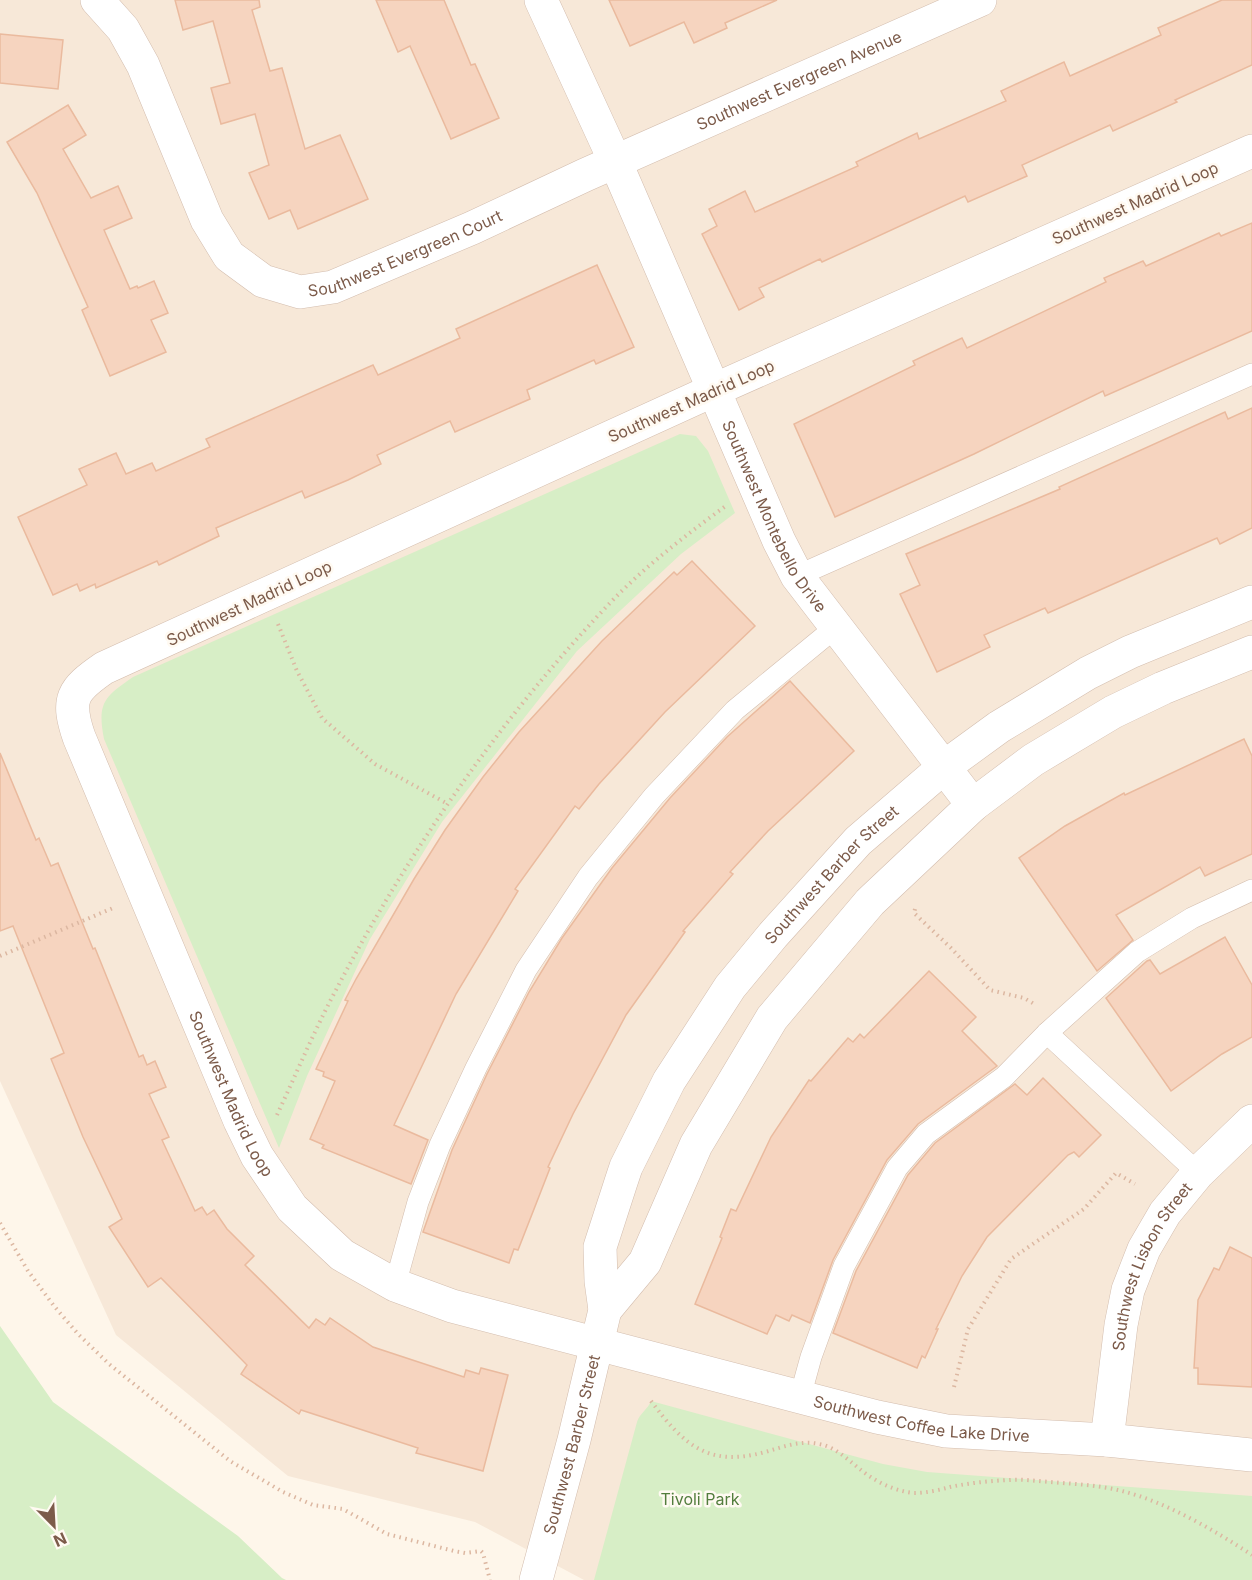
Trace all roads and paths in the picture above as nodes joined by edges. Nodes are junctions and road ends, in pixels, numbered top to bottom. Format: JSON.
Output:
{"nodes":[{"id":1,"x":97,"y":0,"type":"edge"},
{"id":2,"x":541,"y":0,"type":"edge"},
{"id":3,"x":980,"y":0,"type":"edge"},
{"id":4,"x":1252,"y":151,"type":"edge"},
{"id":5,"x":615,"y":161,"type":"junction"},
{"id":6,"x":1252,"y":374,"type":"edge"},
{"id":7,"x":714,"y":390,"type":"junction"},
{"id":8,"x":755,"y":485,"type":"junction"},
{"id":9,"x":797,"y":576,"type":"junction"},
{"id":10,"x":266,"y":595,"type":"junction"},
{"id":11,"x":1252,"y":602,"type":"edge"},
{"id":12,"x":836,"y":627,"type":"junction"},
{"id":13,"x":1252,"y":652,"type":"edge"},
{"id":14,"x":944,"y":767,"type":"junction"},
{"id":15,"x":448,"y":804,"type":"junction"},
{"id":16,"x":973,"y":805,"type":"junction"},
{"id":17,"x":1252,"y":890,"type":"edge"},
{"id":18,"x":145,"y":894,"type":"junction"},
{"id":19,"x":915,"y":905,"type":"dead end"},
{"id":20,"x":0,"y":956,"type":"edge"},
{"id":21,"x":1064,"y":1018,"type":"junction"},
{"id":22,"x":1047,"y":1033,"type":"junction"},
{"id":23,"x":1252,"y":1121,"type":"edge"},
{"id":24,"x":257,"y":1156,"type":"junction"},
{"id":25,"x":1198,"y":1173,"type":"junction"},
{"id":26,"x":1135,"y":1184,"type":"dead end"},
{"id":27,"x":0,"y":1223,"type":"edge"},
{"id":28,"x":395,"y":1285,"type":"junction"},
{"id":29,"x":605,"y":1310,"type":"junction"},
{"id":30,"x":597,"y":1343,"type":"junction"},
{"id":31,"x":954,"y":1387,"type":"dead end"},
{"id":32,"x":800,"y":1396,"type":"junction"},
{"id":33,"x":651,"y":1401,"type":"dead end"},
{"id":34,"x":1107,"y":1440,"type":"junction"},
{"id":35,"x":1252,"y":1455,"type":"edge"},
{"id":36,"x":1252,"y":1555,"type":"edge"},
{"id":37,"x":490,"y":1580,"type":"edge"},
{"id":38,"x":536,"y":1580,"type":"edge"}],
"edges":[{"from":1,"to":5,"type":"street","name":"Southwest Evergreen Court"},
{"from":2,"to":5,"type":"street","name":"Southwest Montebello Drive"},
{"from":3,"to":5,"type":"street","name":"Southwest Evergreen Avenue"},
{"from":4,"to":7,"type":"street","name":"Southwest Madrid Loop"},
{"from":5,"to":7,"type":"street","name":"Southwest Montebello Drive"},
{"from":6,"to":9,"type":"lane"},
{"from":7,"to":8,"type":"street","name":"Southwest Montebello Drive"},
{"from":7,"to":10,"type":"street","name":"Southwest Madrid Loop"},
{"from":8,"to":9,"type":"street","name":"Southwest Montebello Drive"},
{"from":8,"to":15,"type":"path"},
{"from":9,"to":12,"type":"street","name":"Southwest Montebello Drive"},
{"from":10,"to":15,"type":"path"},
{"from":10,"to":18,"type":"street","name":"Southwest Madrid Loop"},
{"from":11,"to":14,"type":"street","name":"Southwest Barber Street"},
{"from":12,"to":14,"type":"street","name":"Southwest Montebello Drive"},
{"from":12,"to":28,"type":"lane"},
{"from":13,"to":16,"type":"street","name":"Southwest Barber Street"},
{"from":14,"to":16,"type":"street","name":"Southwest Montebello Drive"},
{"from":14,"to":29,"type":"street","name":"Southwest Barber Street"},
{"from":15,"to":24,"type":"path"},
{"from":16,"to":29,"type":"street","name":"Southwest Barber Street"},
{"from":17,"to":21,"type":"lane"},
{"from":18,"to":20,"type":"path"},
{"from":18,"to":24,"type":"street","name":"Southwest Madrid Loop"},
{"from":19,"to":21,"type":"path"},
{"from":21,"to":22,"type":"lane"},
{"from":22,"to":25,"type":"lane"},
{"from":22,"to":32,"type":"lane"},
{"from":23,"to":25,"type":"street","name":"Southwest Lisbon Street"},
{"from":24,"to":28,"type":"street","name":"Southwest Madrid Loop"},
{"from":25,"to":34,"type":"street","name":"Southwest Lisbon Street"},
{"from":26,"to":31,"type":"path"},
{"from":27,"to":37,"type":"path"},
{"from":28,"to":30,"type":"street","name":"Southwest Madrid Loop"},
{"from":29,"to":30,"type":"street","name":"Southwest Barber Street"},
{"from":30,"to":32,"type":"street","name":"Southwest Coffee Lake Drive"},
{"from":30,"to":38,"type":"street","name":"Southwest Barber Street"},
{"from":32,"to":34,"type":"street","name":"Southwest Coffee Lake Drive"},
{"from":33,"to":36,"type":"path"},
{"from":34,"to":35,"type":"street","name":"Southwest Coffee Lake Drive"}]}
